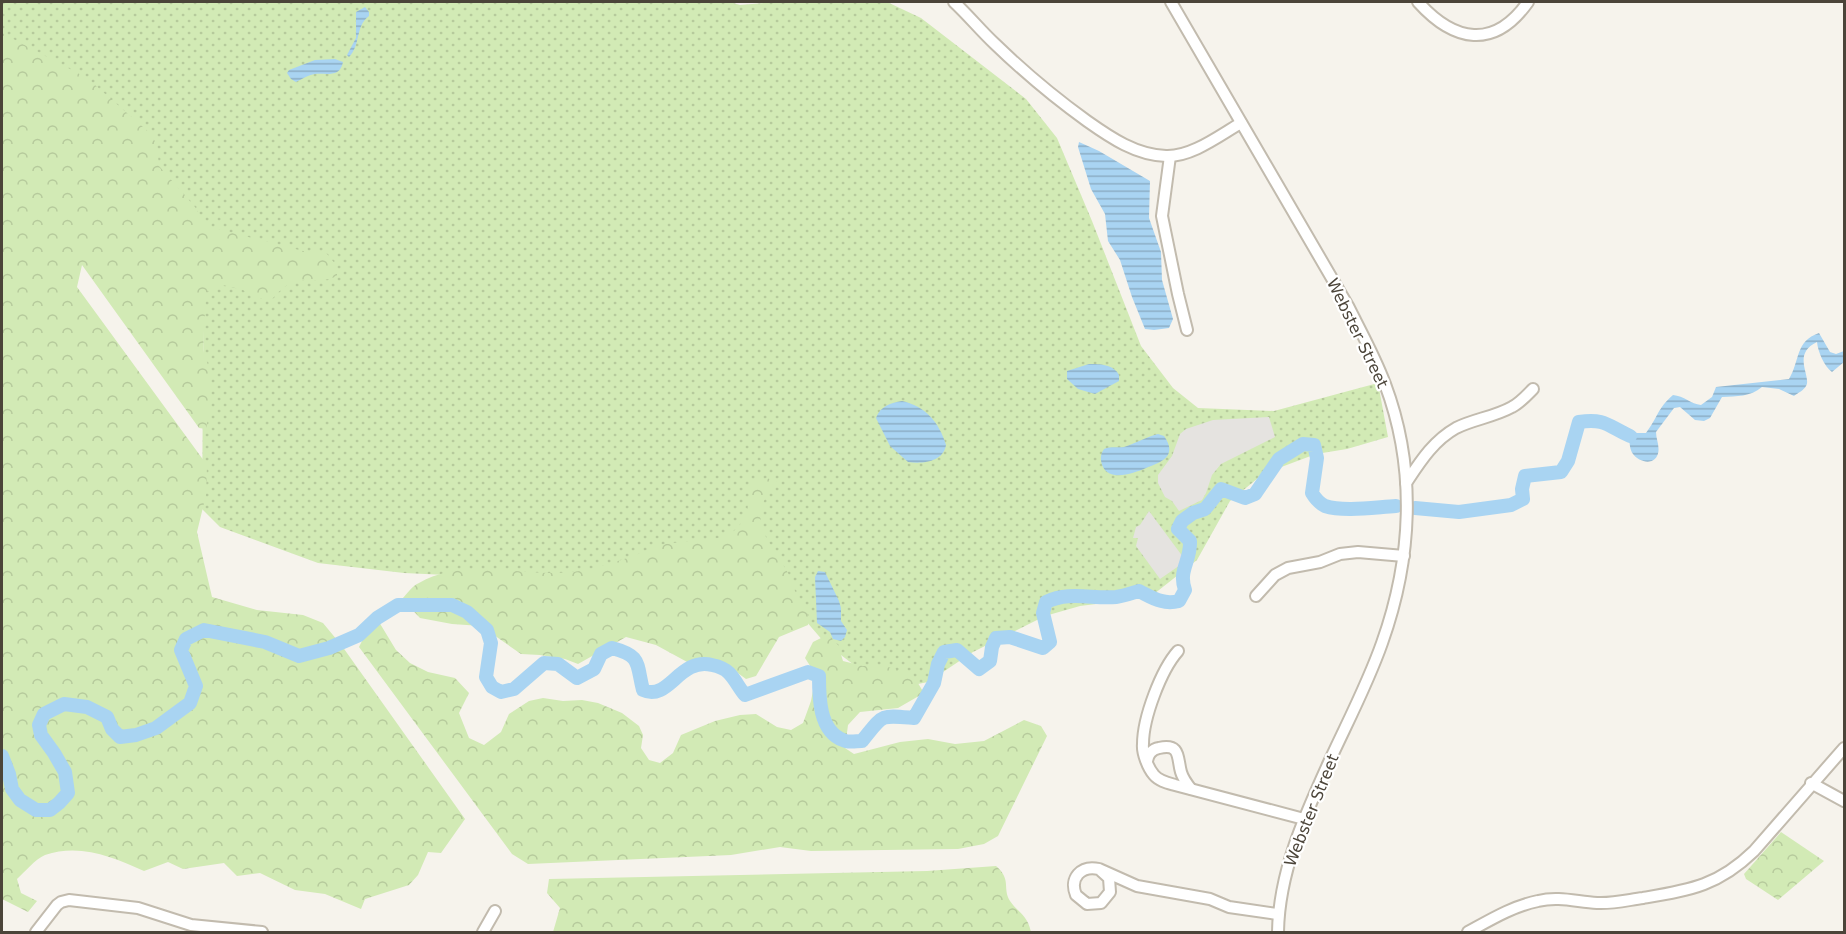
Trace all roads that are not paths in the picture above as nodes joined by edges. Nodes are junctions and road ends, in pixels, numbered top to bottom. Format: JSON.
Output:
{"nodes":[{"id":1,"x":954,"y":2,"type":"edge"},
{"id":2,"x":1171,"y":2,"type":"edge"},
{"id":3,"x":1418,"y":2,"type":"edge"},
{"id":4,"x":1528,"y":2,"type":"edge"},
{"id":5,"x":1241,"y":123,"type":"junction"},
{"id":6,"x":1170,"y":156,"type":"junction"},
{"id":7,"x":1187,"y":330,"type":"dead end"},
{"id":8,"x":1533,"y":389,"type":"dead end"},
{"id":9,"x":1406,"y":483,"type":"junction"},
{"id":10,"x":1404,"y":556,"type":"junction"},
{"id":11,"x":1256,"y":596,"type":"dead end"},
{"id":12,"x":1178,"y":651,"type":"dead end"},
{"id":13,"x":1845,"y":748,"type":"edge"},
{"id":14,"x":1147,"y":761,"type":"junction"},
{"id":15,"x":1812,"y":783,"type":"junction"},
{"id":16,"x":1191,"y":789,"type":"junction"},
{"id":17,"x":1845,"y":801,"type":"edge"},
{"id":18,"x":1304,"y":819,"type":"junction"},
{"id":19,"x":1099,"y":869,"type":"dead end"},
{"id":20,"x":495,"y":911,"type":"dead end"},
{"id":21,"x":1277,"y":914,"type":"junction"},
{"id":22,"x":36,"y":933,"type":"edge"},
{"id":23,"x":262,"y":933,"type":"edge"},
{"id":24,"x":483,"y":933,"type":"edge"},
{"id":25,"x":1278,"y":933,"type":"edge"},
{"id":26,"x":1468,"y":933,"type":"edge"}],
"edges":[{"from":1,"to":6,"type":"street"},
{"from":2,"to":5,"type":"street","name":"Webster Street"},
{"from":3,"to":4,"type":"street"},
{"from":5,"to":6,"type":"street"},
{"from":5,"to":9,"type":"street","name":"Webster Street"},
{"from":6,"to":7,"type":"street"},
{"from":8,"to":9,"type":"street"},
{"from":9,"to":10,"type":"street","name":"Webster Street"},
{"from":10,"to":11,"type":"street"},
{"from":10,"to":18,"type":"street","name":"Webster Street"},
{"from":12,"to":14,"type":"street"},
{"from":13,"to":15,"type":"street"},
{"from":14,"to":16,"type":"street"},
{"from":14,"to":16,"type":"street"},
{"from":15,"to":17,"type":"street"},
{"from":15,"to":26,"type":"street"},
{"from":16,"to":18,"type":"street"},
{"from":18,"to":21,"type":"street","name":"Webster Street"},
{"from":19,"to":21,"type":"street"},
{"from":20,"to":24,"type":"street"},
{"from":21,"to":25,"type":"street","name":"Webster Street"},
{"from":22,"to":23,"type":"street"}]}
